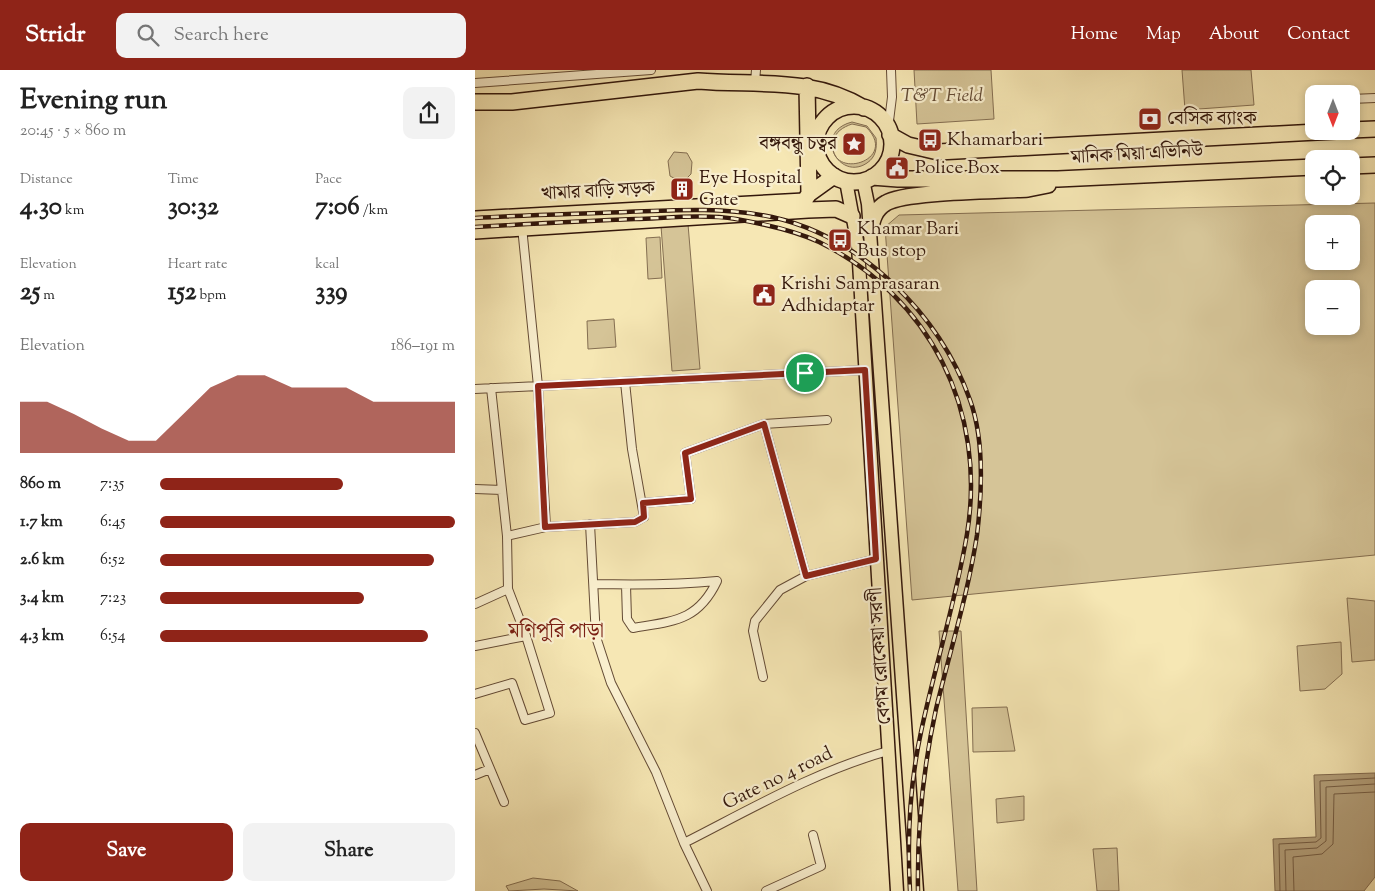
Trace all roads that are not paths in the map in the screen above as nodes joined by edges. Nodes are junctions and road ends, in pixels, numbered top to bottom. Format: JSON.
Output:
{"nodes":[{"id":1,"x":651,"y":70,"type":"edge"},
{"id":2,"x":891,"y":70,"type":"edge"},
{"id":3,"x":755,"y":76,"type":"edge"},
{"id":4,"x":475,"y":83,"type":"edge"},
{"id":5,"x":807,"y":86,"type":"junction"},
{"id":6,"x":1375,"y":98,"type":"edge"},
{"id":7,"x":1360,"y":99,"type":"edge"},
{"id":8,"x":475,"y":102,"type":"edge"},
{"id":9,"x":864,"y":108,"type":"junction"},
{"id":10,"x":1375,"y":129,"type":"edge"},
{"id":11,"x":1360,"y":130,"type":"edge"},
{"id":12,"x":889,"y":132,"type":"junction"},
{"id":13,"x":1305,"y":133,"type":"edge"},
{"id":14,"x":1375,"y":165,"type":"edge"},
{"id":15,"x":1360,"y":166,"type":"edge"},
{"id":16,"x":1305,"y":167,"type":"edge"},
{"id":17,"x":868,"y":178,"type":"junction"},
{"id":18,"x":840,"y":179,"type":"junction"},
{"id":19,"x":1058,"y":179,"type":"junction"},
{"id":20,"x":809,"y":194,"type":"junction"},
{"id":21,"x":852,"y":216,"type":"junction"},
{"id":22,"x":475,"y":219,"type":"edge"},
{"id":23,"x":521,"y":223,"type":"junction"},
{"id":24,"x":475,"y":231,"type":"edge"},
{"id":25,"x":870,"y":232,"type":"junction"},
{"id":26,"x":865,"y":370,"type":"junction"},
{"id":27,"x":625,"y":382,"type":"junction"},
{"id":28,"x":538,"y":386,"type":"junction"},
{"id":29,"x":491,"y":388,"type":"junction"},
{"id":30,"x":475,"y":389,"type":"edge"},
{"id":31,"x":827,"y":420,"type":"dead end"},
{"id":32,"x":764,"y":424,"type":"junction"},
{"id":33,"x":475,"y":489,"type":"edge"},
{"id":34,"x":502,"y":490,"type":"junction"},
{"id":35,"x":643,"y":503,"type":"junction"},
{"id":36,"x":590,"y":524,"type":"junction"},
{"id":37,"x":545,"y":527,"type":"junction"},
{"id":38,"x":507,"y":536,"type":"junction"},
{"id":39,"x":876,"y":559,"type":"junction"},
{"id":40,"x":806,"y":576,"type":"junction"},
{"id":41,"x":594,"y":584,"type":"junction"},
{"id":42,"x":626,"y":585,"type":"junction"},
{"id":43,"x":508,"y":589,"type":"junction"},
{"id":44,"x":475,"y":604,"type":"edge"},
{"id":45,"x":526,"y":636,"type":"junction"},
{"id":46,"x":475,"y":646,"type":"edge"},
{"id":47,"x":763,"y":677,"type":"dead end"},
{"id":48,"x":475,"y":694,"type":"edge"},
{"id":49,"x":475,"y":732,"type":"edge"},
{"id":50,"x":888,"y":751,"type":"junction"},
{"id":51,"x":490,"y":770,"type":"junction"},
{"id":52,"x":475,"y":775,"type":"edge"},
{"id":53,"x":504,"y":802,"type":"dead end"},
{"id":54,"x":813,"y":836,"type":"dead end"},
{"id":55,"x":684,"y":843,"type":"junction"},
{"id":56,"x":707,"y":891,"type":"edge"},
{"id":57,"x":766,"y":891,"type":"edge"},
{"id":58,"x":897,"y":891,"type":"edge"},
{"id":59,"x":917,"y":891,"type":"edge"}],
"edges":[{"from":1,"to":4,"type":"street"},
{"from":2,"to":12,"type":"street"},
{"from":3,"to":5,"type":"highway"},
{"from":3,"to":8,"type":"highway"},
{"from":5,"to":9,"type":"highway"},
{"from":5,"to":20,"type":"highway"},
{"from":6,"to":7,"type":"street"},
{"from":9,"to":12,"type":"highway"},
{"from":9,"to":18,"type":"highway"},
{"from":10,"to":11,"type":"highway"},
{"from":12,"to":13,"type":"highway","name":"মানিক মিয়া এভিনিউ"},
{"from":12,"to":17,"type":"highway"},
{"from":14,"to":15,"type":"highway"},
{"from":16,"to":19,"type":"highway","name":"মানিক মিয়া এভিনিউ"},
{"from":17,"to":18,"type":"highway"},
{"from":17,"to":19,"type":"highway","name":"মানিক মিয়া এভিনিউ"},
{"from":17,"to":25,"type":"main road","name":"বেগম রোকেয়া সরণী"},
{"from":18,"to":20,"type":"highway","name":"খামার বাড়ি সড়ক"},
{"from":18,"to":21,"type":"main road","name":"বেগম রোকেয়া সরণী"},
{"from":19,"to":25,"type":"highway"},
{"from":20,"to":23,"type":"highway","name":"খামার বাড়ি সড়ক"},
{"from":21,"to":23,"type":"highway"},
{"from":21,"to":26,"type":"main road","name":"বেগম রোকেয়া সরণী"},
{"from":22,"to":23,"type":"highway","name":"খামার বাড়ি সড়ক"},
{"from":23,"to":24,"type":"highway"},
{"from":23,"to":28,"type":"street"},
{"from":25,"to":59,"type":"main road","name":"বেগম রোকেয়া সরণী"},
{"from":26,"to":27,"type":"street"},
{"from":26,"to":39,"type":"main road","name":"বেগম রোকেয়া সরণী"},
{"from":27,"to":28,"type":"street"},
{"from":27,"to":35,"type":"street"},
{"from":28,"to":29,"type":"street"},
{"from":28,"to":37,"type":"street"},
{"from":29,"to":30,"type":"street"},
{"from":29,"to":34,"type":"street"},
{"from":31,"to":32,"type":"street"},
{"from":32,"to":35,"type":"street"},
{"from":32,"to":40,"type":"street"},
{"from":33,"to":34,"type":"street"},
{"from":34,"to":38,"type":"street"},
{"from":35,"to":36,"type":"street"},
{"from":36,"to":37,"type":"street"},
{"from":36,"to":41,"type":"street"},
{"from":37,"to":38,"type":"street"},
{"from":38,"to":43,"type":"street"},
{"from":39,"to":40,"type":"street"},
{"from":39,"to":50,"type":"main road","name":"বেগম রোকেয়া সরণী"},
{"from":40,"to":47,"type":"street"},
{"from":41,"to":42,"type":"street"},
{"from":41,"to":55,"type":"street"},
{"from":42,"to":42,"type":"street"},
{"from":43,"to":44,"type":"street"},
{"from":43,"to":45,"type":"street"},
{"from":45,"to":46,"type":"street"},
{"from":45,"to":48,"type":"street"},
{"from":49,"to":51,"type":"street"},
{"from":50,"to":55,"type":"street","name":"Gate no 4 road"},
{"from":50,"to":58,"type":"main road","name":"বেগম রোকেয়া সরণী"},
{"from":51,"to":52,"type":"street"},
{"from":51,"to":53,"type":"street"},
{"from":54,"to":57,"type":"street"},
{"from":55,"to":56,"type":"street"}]}
